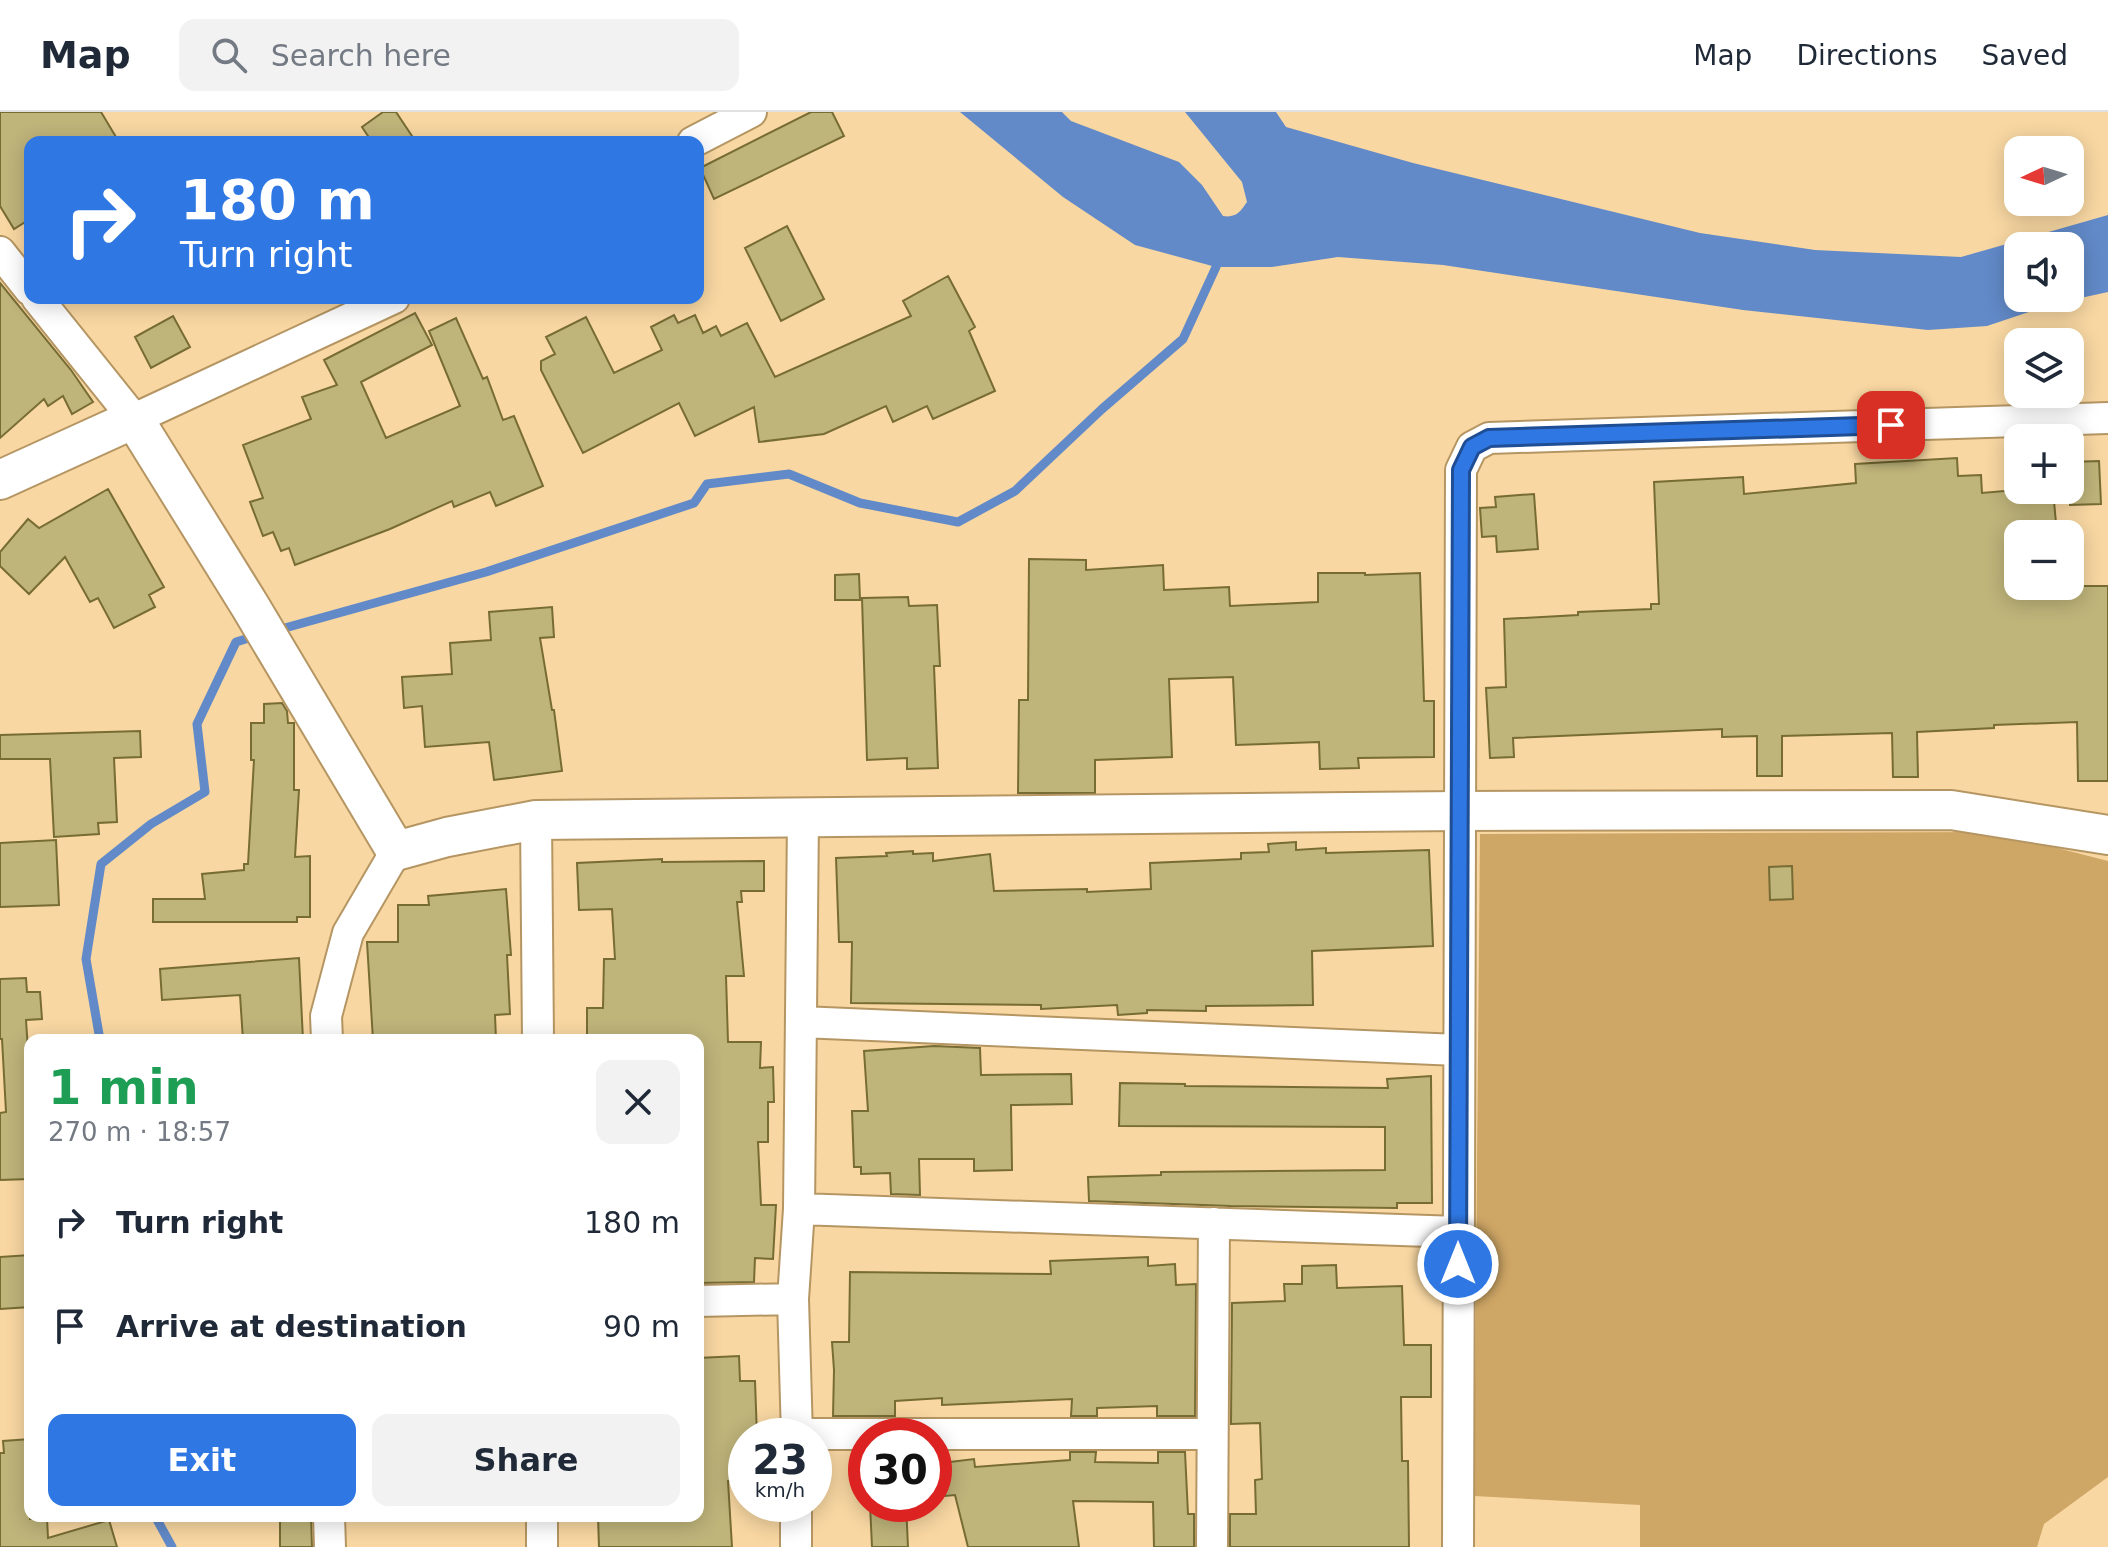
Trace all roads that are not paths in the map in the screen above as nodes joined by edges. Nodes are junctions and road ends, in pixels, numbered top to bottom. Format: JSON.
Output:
{"nodes":[{"id":1,"x":751,"y":112,"type":"edge"},
{"id":2,"x":704,"y":136,"type":"edge"},
{"id":3,"x":0,"y":252,"type":"edge"},
{"id":4,"x":24,"y":282,"type":"edge"},
{"id":5,"x":42,"y":304,"type":"edge"},
{"id":6,"x":381,"y":304,"type":"edge"},
{"id":7,"x":2108,"y":418,"type":"edge"},
{"id":8,"x":134,"y":419,"type":"junction"},
{"id":9,"x":0,"y":480,"type":"edge"},
{"id":10,"x":1459,"y":811,"type":"junction"},
{"id":11,"x":803,"y":818,"type":"junction"},
{"id":12,"x":536,"y":820,"type":"junction"},
{"id":13,"x":2108,"y":835,"type":"edge"},
{"id":14,"x":396,"y":851,"type":"junction"},
{"id":15,"x":801,"y":1022,"type":"junction"},
{"id":16,"x":327,"y":1034,"type":"edge"},
{"id":17,"x":538,"y":1034,"type":"edge"},
{"id":18,"x":1458,"y":1050,"type":"junction"},
{"id":19,"x":799,"y":1209,"type":"junction"},
{"id":20,"x":1214,"y":1223,"type":"junction"},
{"id":21,"x":1458,"y":1232,"type":"junction"},
{"id":22,"x":793,"y":1299,"type":"junction"},
{"id":23,"x":704,"y":1301,"type":"edge"},
{"id":24,"x":796,"y":1418,"type":"edge"},
{"id":25,"x":1212,"y":1434,"type":"junction"},
{"id":26,"x":832,"y":1435,"type":"edge"},
{"id":27,"x":329,"y":1522,"type":"edge"},
{"id":28,"x":542,"y":1522,"type":"edge"},
{"id":29,"x":796,"y":1522,"type":"edge"},
{"id":30,"x":330,"y":1547,"type":"edge"},
{"id":31,"x":542,"y":1547,"type":"edge"},
{"id":32,"x":796,"y":1547,"type":"edge"},
{"id":33,"x":1212,"y":1547,"type":"edge"},
{"id":34,"x":1458,"y":1547,"type":"edge"}],
"edges":[{"from":1,"to":2,"type":"street"},
{"from":3,"to":4,"type":"street"},
{"from":5,"to":8,"type":"street"},
{"from":6,"to":8,"type":"street"},
{"from":7,"to":10,"type":"street"},
{"from":8,"to":9,"type":"street"},
{"from":8,"to":14,"type":"street"},
{"from":10,"to":11,"type":"street"},
{"from":10,"to":13,"type":"street"},
{"from":10,"to":18,"type":"street"},
{"from":11,"to":12,"type":"street"},
{"from":11,"to":15,"type":"street"},
{"from":12,"to":14,"type":"street"},
{"from":12,"to":17,"type":"street"},
{"from":14,"to":16,"type":"street"},
{"from":15,"to":18,"type":"street"},
{"from":15,"to":19,"type":"street"},
{"from":18,"to":21,"type":"street"},
{"from":19,"to":20,"type":"street"},
{"from":19,"to":22,"type":"street"},
{"from":20,"to":21,"type":"street"},
{"from":20,"to":25,"type":"street"},
{"from":21,"to":34,"type":"street"},
{"from":22,"to":23,"type":"street"},
{"from":22,"to":24,"type":"street"},
{"from":25,"to":26,"type":"street"},
{"from":25,"to":33,"type":"street"},
{"from":27,"to":30,"type":"street"},
{"from":28,"to":31,"type":"street"},
{"from":29,"to":32,"type":"street"}]}
